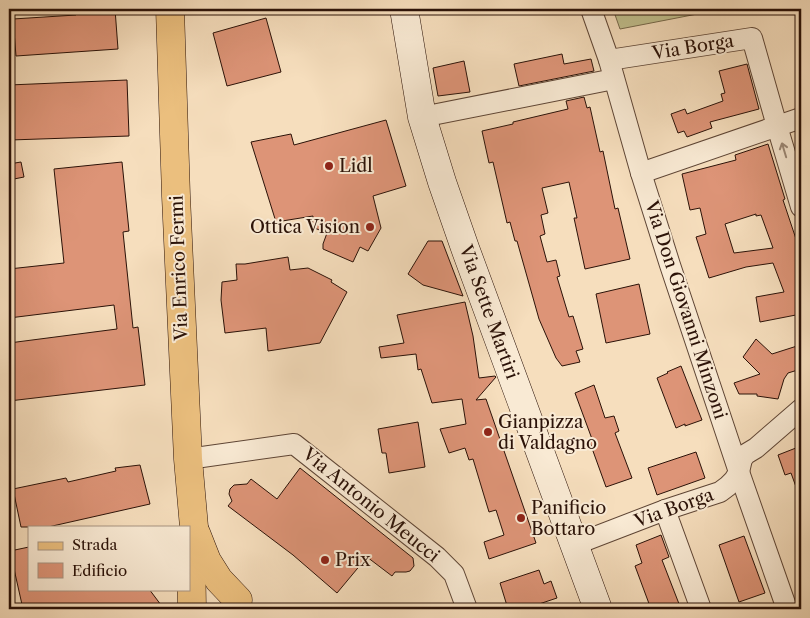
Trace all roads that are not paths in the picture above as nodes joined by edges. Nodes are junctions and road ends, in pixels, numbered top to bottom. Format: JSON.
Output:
{"nodes":[{"id":1,"x":170,"y":9,"type":"edge"},
{"id":2,"x":404,"y":9,"type":"edge"},
{"id":3,"x":591,"y":9,"type":"edge"},
{"id":4,"x":612,"y":70,"type":"junction"},
{"id":5,"x":422,"y":118,"type":"junction"},
{"id":6,"x":801,"y":118,"type":"edge"},
{"id":7,"x":777,"y":126,"type":"junction"},
{"id":8,"x":641,"y":173,"type":"junction"},
{"id":9,"x":801,"y":207,"type":"edge"},
{"id":10,"x":801,"y":409,"type":"edge"},
{"id":11,"x":188,"y":459,"type":"junction"},
{"id":12,"x":739,"y":472,"type":"junction"},
{"id":13,"x":665,"y":510,"type":"junction"},
{"id":14,"x":194,"y":527,"type":"junction"},
{"id":15,"x":574,"y":545,"type":"junction"},
{"id":16,"x":245,"y":604,"type":"edge"},
{"id":17,"x":801,"y":607,"type":"edge"},
{"id":18,"x":192,"y":609,"type":"edge"},
{"id":19,"x":197,"y":609,"type":"edge"},
{"id":20,"x":467,"y":609,"type":"edge"},
{"id":21,"x":598,"y":609,"type":"edge"},
{"id":22,"x":701,"y":609,"type":"edge"},
{"id":23,"x":787,"y":609,"type":"edge"},
{"id":24,"x":795,"y":609,"type":"edge"}],
"edges":[{"from":1,"to":11,"type":"main road","name":"Via Enrico Fermi"},
{"from":2,"to":5,"type":"main road","name":"Via Sette Martiri"},
{"from":3,"to":4,"type":"street","name":"Via Don Giovanni Minzoni"},
{"from":4,"to":5,"type":"street","name":"Via Borga"},
{"from":4,"to":7,"type":"street","name":"Via Borga"},
{"from":4,"to":8,"type":"street","name":"Via Don Giovanni Minzoni"},
{"from":5,"to":15,"type":"main road","name":"Via Sette Martiri"},
{"from":6,"to":7,"type":"street"},
{"from":7,"to":8,"type":"street"},
{"from":9,"to":7,"type":"street","name":"Via Borga","one_way":true},
{"from":8,"to":12,"type":"street","name":"Via Don Giovanni Minzoni"},
{"from":10,"to":12,"type":"street","name":"Via Borga"},
{"from":11,"to":14,"type":"main road","name":"Via Enrico Fermi"},
{"from":11,"to":20,"type":"street","name":"Via Antonio Meucci"},
{"from":12,"to":13,"type":"street","name":"Via Borga"},
{"from":12,"to":23,"type":"street","name":"Via Don Giovanni Minzoni"},
{"from":13,"to":15,"type":"street","name":"Via Borga"},
{"from":13,"to":22,"type":"street"},
{"from":14,"to":16,"type":"main road","name":"Via Enrico Fermi"},
{"from":14,"to":18,"type":"main road","name":"Via Enrico Fermi"},
{"from":15,"to":21,"type":"main road","name":"Via Sette Martiri"},
{"from":16,"to":19,"type":"main road"},
{"from":17,"to":24,"type":"street"}]}
